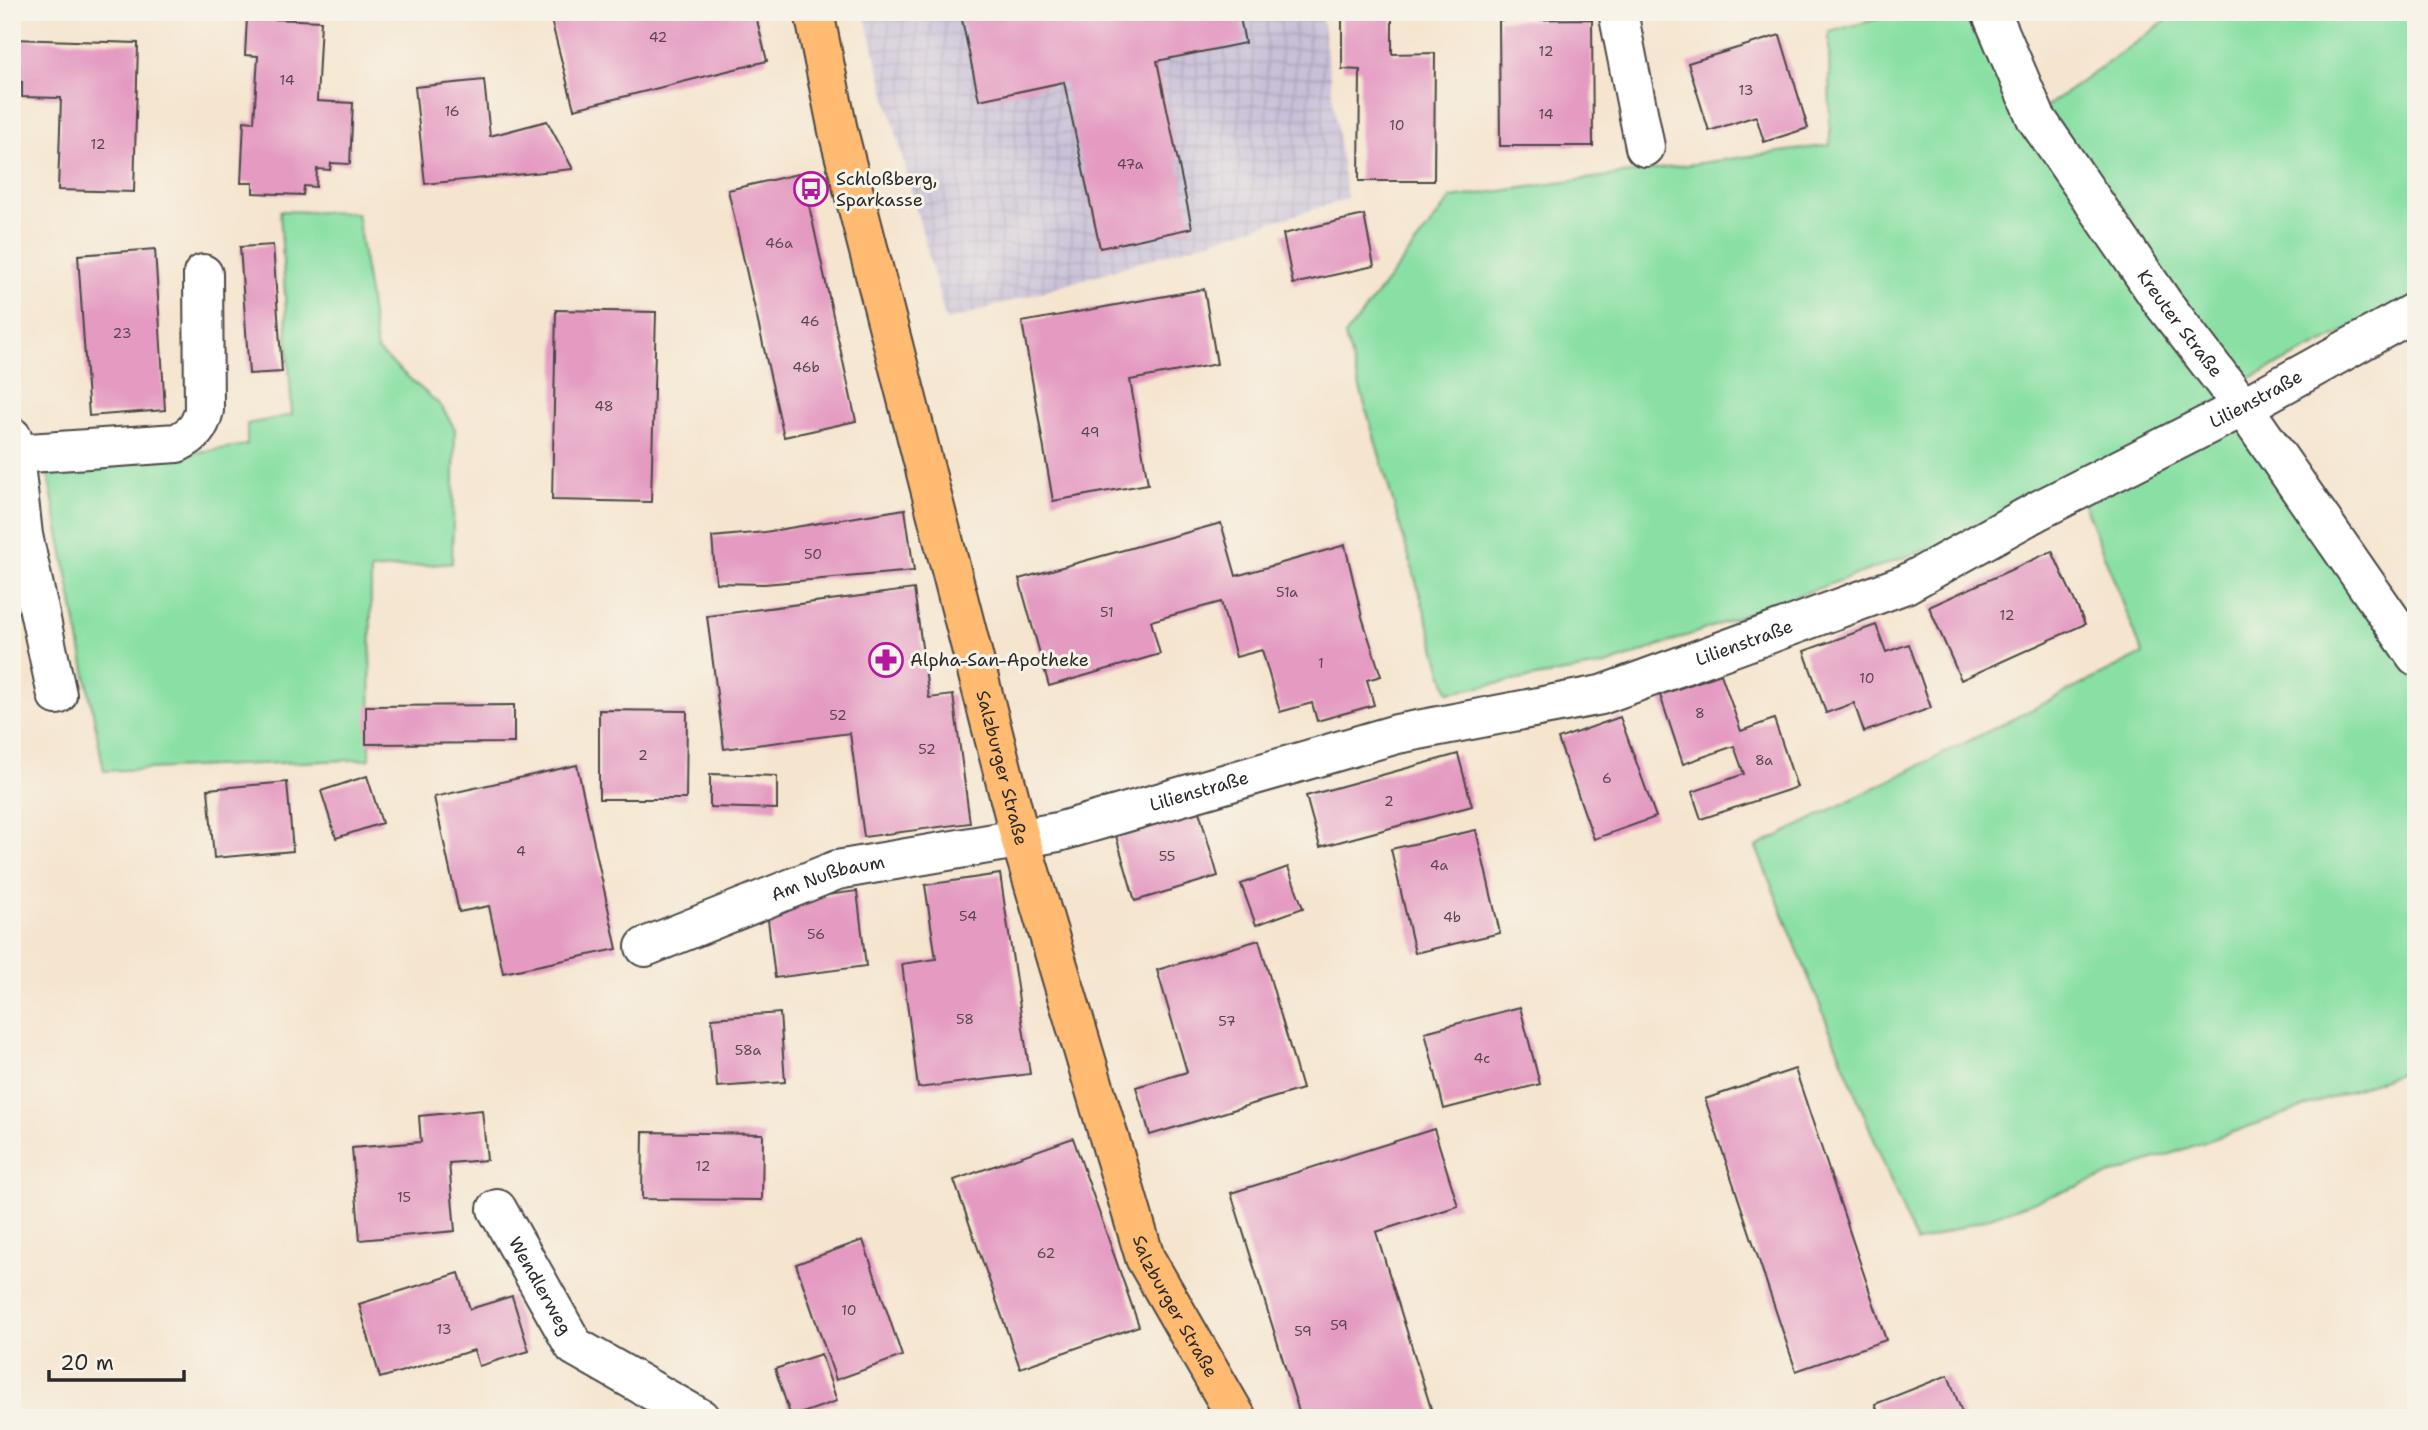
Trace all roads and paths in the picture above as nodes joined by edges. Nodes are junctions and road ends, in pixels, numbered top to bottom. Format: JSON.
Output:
{"nodes":[{"id":1,"x":814,"y":12,"type":"edge"},
{"id":2,"x":1618,"y":12,"type":"edge"},
{"id":3,"x":1991,"y":12,"type":"edge"},
{"id":4,"x":1645,"y":147,"type":"dead end"},
{"id":5,"x":203,"y":274,"type":"dead end"},
{"id":6,"x":2416,"y":311,"type":"edge"},
{"id":7,"x":2243,"y":407,"type":"junction"},
{"id":8,"x":13,"y":445,"type":"edge"},
{"id":9,"x":17,"y":535,"type":"edge"},
{"id":10,"x":2416,"y":656,"type":"edge"},
{"id":11,"x":57,"y":695,"type":"dead end"},
{"id":12,"x":1020,"y":838,"type":"junction"},
{"id":13,"x":645,"y":947,"type":"dead end"},
{"id":14,"x":497,"y":1209,"type":"dead end"},
{"id":15,"x":700,"y":1418,"type":"edge"},
{"id":16,"x":1237,"y":1418,"type":"edge"}],
"edges":[{"from":1,"to":12,"type":"main road","name":"Salzburger Straße"},
{"from":2,"to":4,"type":"street"},
{"from":3,"to":7,"type":"street","name":"Kreuter Straße"},
{"from":5,"to":8,"type":"street"},
{"from":6,"to":7,"type":"street","name":"Lilienstraße"},
{"from":7,"to":10,"type":"street","name":"Kreuter Straße"},
{"from":7,"to":12,"type":"street","name":"Lilienstraße"},
{"from":8,"to":9,"type":"street"},
{"from":9,"to":11,"type":"street"},
{"from":12,"to":13,"type":"street","name":"Am Nußbaum"},
{"from":12,"to":16,"type":"main road","name":"Salzburger Straße"},
{"from":14,"to":15,"type":"street","name":"Wendlerweg"}]}
